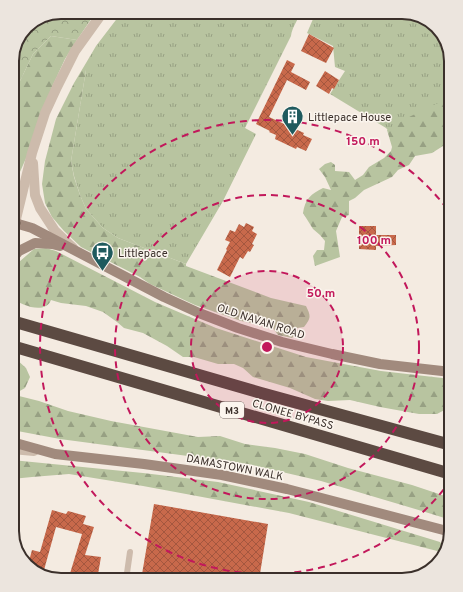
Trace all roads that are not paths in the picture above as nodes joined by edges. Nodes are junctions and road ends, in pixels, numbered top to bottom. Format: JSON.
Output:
{"nodes":[{"id":1,"x":98,"y":19,"type":"edge"},
{"id":2,"x":32,"y":153,"type":"junction"},
{"id":3,"x":19,"y":203,"type":"edge"},
{"id":4,"x":19,"y":227,"type":"edge"},
{"id":5,"x":19,"y":251,"type":"edge"},
{"id":6,"x":77,"y":252,"type":"junction"},
{"id":7,"x":19,"y":323,"type":"edge"},
{"id":8,"x":19,"y":348,"type":"edge"},
{"id":9,"x":444,"y":371,"type":"edge"},
{"id":10,"x":19,"y":444,"type":"edge"},
{"id":11,"x":444,"y":444,"type":"edge"},
{"id":12,"x":19,"y":450,"type":"edge"},
{"id":13,"x":56,"y":454,"type":"junction"},
{"id":14,"x":444,"y":472,"type":"edge"},
{"id":15,"x":444,"y":530,"type":"edge"},
{"id":16,"x":130,"y":552,"type":"dead end"},
{"id":17,"x":127,"y":573,"type":"edge"}],
"edges":[{"from":1,"to":2,"type":"street"},
{"from":2,"to":3,"type":"street"},
{"from":2,"to":6,"type":"street","name":"OLD NAVAN ROAD"},
{"from":4,"to":6,"type":"main road","name":"OLD NAVAN ROAD"},
{"from":5,"to":6,"type":"main road"},
{"from":6,"to":9,"type":"main road","name":"OLD NAVAN ROAD"},
{"from":7,"to":11,"type":"highway","name":"CLONEE BYPASS","number":"M3"},
{"from":8,"to":14,"type":"highway","name":"CLONEE BYPASS","number":"M3"},
{"from":10,"to":13,"type":"main road","name":"DAMASTOWN WALK"},
{"from":12,"to":13,"type":"street"},
{"from":13,"to":15,"type":"main road","name":"DAMASTOWN WALK"},
{"from":16,"to":17,"type":"lane"}]}
